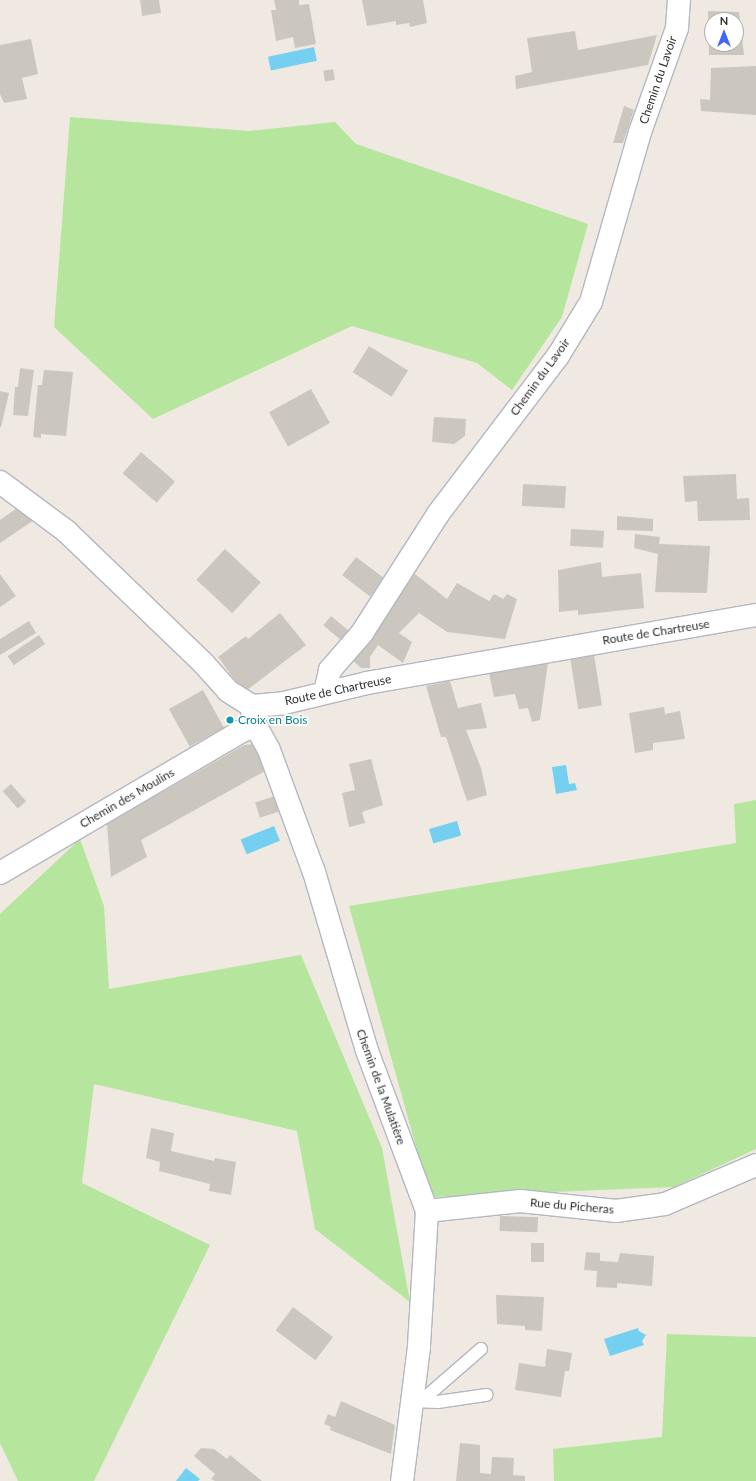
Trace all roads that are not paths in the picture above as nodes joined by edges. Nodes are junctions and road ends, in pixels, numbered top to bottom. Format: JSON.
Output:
{"nodes":[{"id":1,"x":680,"y":0,"type":"edge"},
{"id":2,"x":0,"y":482,"type":"edge"},
{"id":3,"x":756,"y":615,"type":"edge"},
{"id":4,"x":325,"y":692,"type":"junction"},
{"id":5,"x":254,"y":716,"type":"junction"},
{"id":6,"x":0,"y":873,"type":"edge"},
{"id":7,"x":756,"y":1165,"type":"edge"},
{"id":8,"x":427,"y":1211,"type":"junction"},
{"id":9,"x":481,"y":1350,"type":"dead end"},
{"id":10,"x":486,"y":1395,"type":"dead end"},
{"id":11,"x":412,"y":1401,"type":"junction"},
{"id":12,"x":402,"y":1481,"type":"edge"}],
"edges":[{"from":1,"to":4,"type":"street","name":"Chemin du Lavoir"},
{"from":2,"to":5,"type":"street"},
{"from":3,"to":4,"type":"street","name":"Route de Chartreuse"},
{"from":4,"to":5,"type":"street","name":"Route de Chartreuse"},
{"from":5,"to":6,"type":"street","name":"Chemin des Moulins"},
{"from":5,"to":8,"type":"street","name":"Chemin de la Mulatière"},
{"from":7,"to":8,"type":"street","name":"Rue du Picheras"},
{"from":8,"to":11,"type":"street","name":"Chemin de la Mulatière"},
{"from":9,"to":11,"type":"lane"},
{"from":10,"to":11,"type":"lane"},
{"from":11,"to":12,"type":"street","name":"Chemin de la Mulatière"}]}
